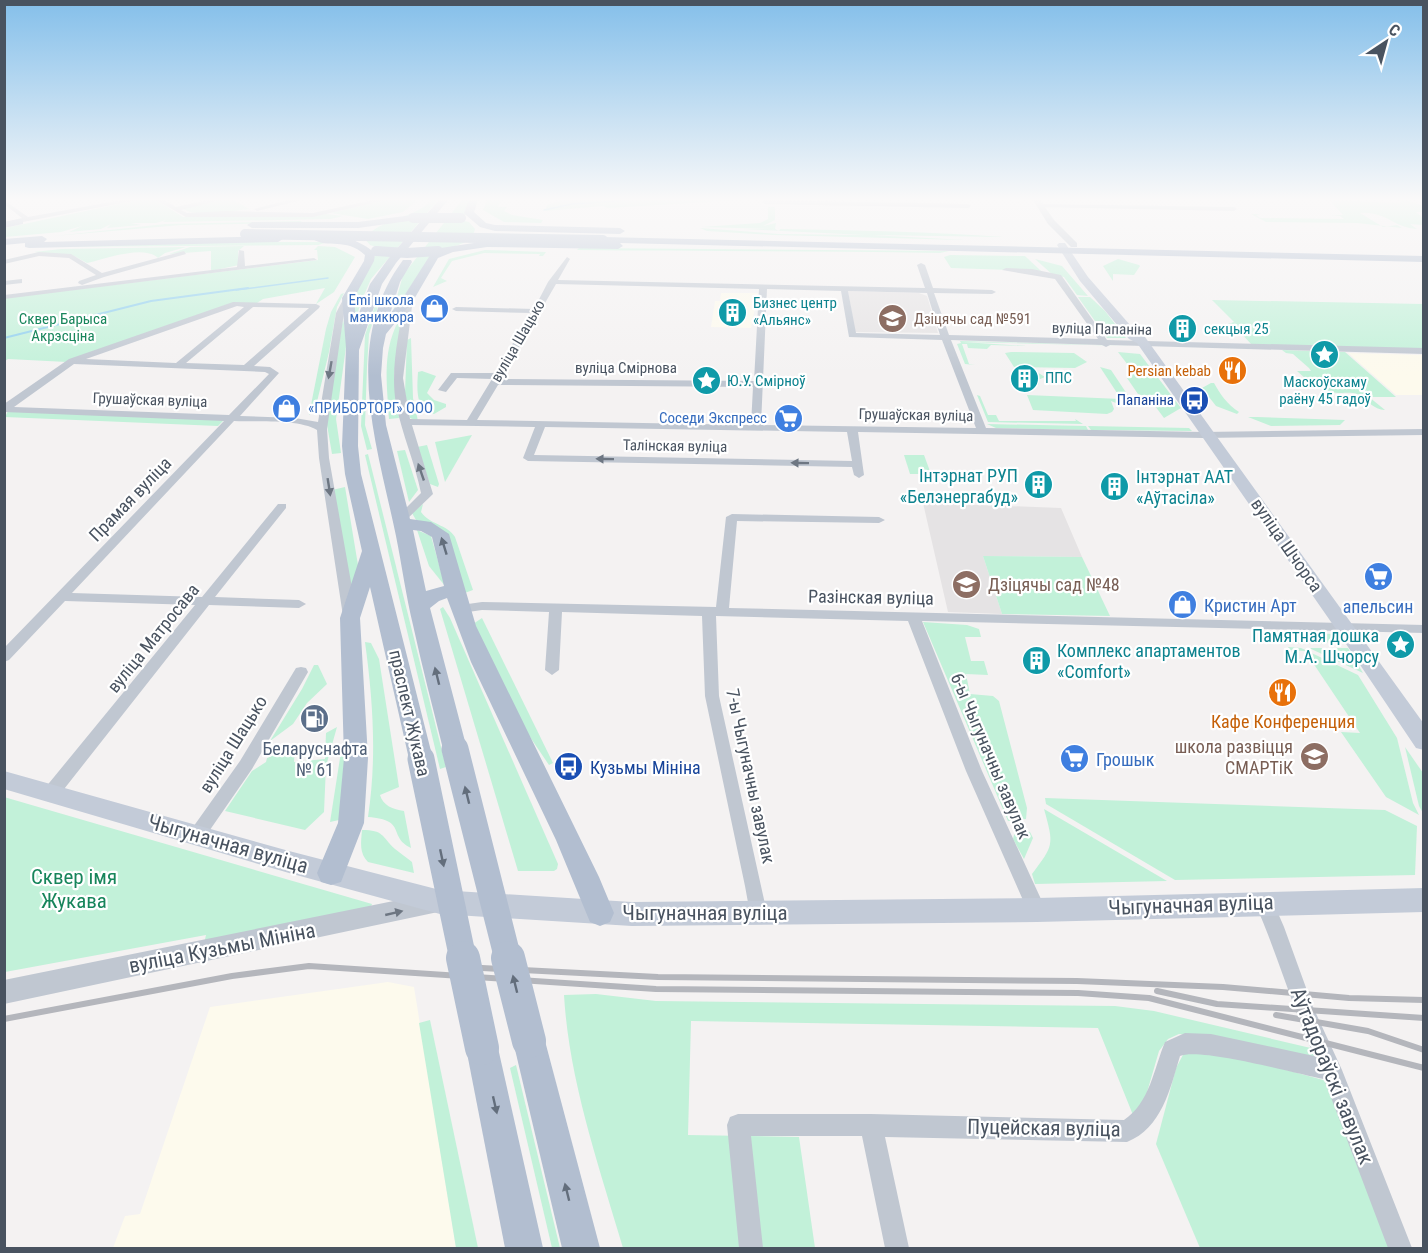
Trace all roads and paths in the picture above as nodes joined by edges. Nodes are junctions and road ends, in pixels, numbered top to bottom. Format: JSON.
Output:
{"nodes":[{"id":1,"x":23,"y":258,"type":"edge"},
{"id":2,"x":79,"y":258,"type":"edge"},
{"id":3,"x":163,"y":258,"type":"edge"},
{"id":4,"x":241,"y":258,"type":"edge"},
{"id":5,"x":369,"y":258,"type":"edge"},
{"id":6,"x":395,"y":258,"type":"edge"},
{"id":7,"x":409,"y":258,"type":"edge"},
{"id":8,"x":433,"y":258,"type":"edge"},
{"id":9,"x":567,"y":258,"type":"edge"},
{"id":10,"x":1079,"y":258,"type":"edge"},
{"id":11,"x":1407,"y":258,"type":"edge"},
{"id":12,"x":1424,"y":259,"type":"edge"},
{"id":13,"x":314,"y":260,"type":"dead end"},
{"id":14,"x":4,"y":262,"type":"edge"},
{"id":15,"x":921,"y":265,"type":"dead end"},
{"id":16,"x":242,"y":268,"type":"junction"},
{"id":17,"x":1006,"y":270,"type":"dead end"},
{"id":18,"x":101,"y":275,"type":"junction"},
{"id":19,"x":19,"y":281,"type":"dead end"},
{"id":20,"x":552,"y":282,"type":"junction"},
{"id":21,"x":4,"y":283,"type":"edge"},
{"id":22,"x":763,"y":287,"type":"junction"},
{"id":23,"x":844,"y":289,"type":"junction"},
{"id":24,"x":66,"y":290,"type":"junction"},
{"id":25,"x":930,"y":291,"type":"junction"},
{"id":26,"x":992,"y":292,"type":"dead end"},
{"id":27,"x":4,"y":297,"type":"edge"},
{"id":28,"x":348,"y":298,"type":"junction"},
{"id":29,"x":409,"y":298,"type":"junction"},
{"id":30,"x":252,"y":304,"type":"junction"},
{"id":31,"x":456,"y":309,"type":"dead end"},
{"id":32,"x":537,"y":311,"type":"junction"},
{"id":33,"x":378,"y":337,"type":"junction"},
{"id":34,"x":946,"y":338,"type":"junction"},
{"id":35,"x":1142,"y":342,"type":"junction"},
{"id":36,"x":1106,"y":344,"type":"junction"},
{"id":37,"x":352,"y":350,"type":"junction"},
{"id":38,"x":1424,"y":351,"type":"edge"},
{"id":39,"x":72,"y":361,"type":"junction"},
{"id":40,"x":178,"y":364,"type":"junction"},
{"id":41,"x":246,"y":368,"type":"junction"},
{"id":42,"x":493,"y":378,"type":"junction"},
{"id":43,"x":757,"y":384,"type":"junction"},
{"id":44,"x":444,"y":390,"type":"dead end"},
{"id":45,"x":4,"y":409,"type":"edge"},
{"id":46,"x":323,"y":410,"type":"junction"},
{"id":47,"x":232,"y":418,"type":"junction"},
{"id":48,"x":295,"y":421,"type":"junction"},
{"id":49,"x":407,"y":422,"type":"junction"},
{"id":50,"x":470,"y":424,"type":"junction"},
{"id":51,"x":541,"y":424,"type":"junction"},
{"id":52,"x":756,"y":428,"type":"junction"},
{"id":53,"x":322,"y":429,"type":"junction"},
{"id":54,"x":852,"y":429,"type":"junction"},
{"id":55,"x":982,"y":431,"type":"junction"},
{"id":56,"x":1424,"y":432,"type":"edge"},
{"id":57,"x":1209,"y":434,"type":"junction"},
{"id":58,"x":282,"y":506,"type":"dead end"},
{"id":59,"x":879,"y":520,"type":"dead end"},
{"id":60,"x":402,"y":522,"type":"junction"},
{"id":61,"x":371,"y":552,"type":"junction"},
{"id":62,"x":61,"y":597,"type":"junction"},
{"id":63,"x":206,"y":601,"type":"junction"},
{"id":64,"x":460,"y":602,"type":"junction"},
{"id":65,"x":298,"y":604,"type":"dead end"},
{"id":66,"x":419,"y":608,"type":"junction"},
{"id":67,"x":556,"y":608,"type":"junction"},
{"id":68,"x":716,"y":612,"type":"junction"},
{"id":69,"x":388,"y":614,"type":"junction"},
{"id":70,"x":913,"y":616,"type":"junction"},
{"id":71,"x":350,"y":618,"type":"junction"},
{"id":72,"x":1346,"y":627,"type":"junction"},
{"id":73,"x":1424,"y":629,"type":"edge"},
{"id":74,"x":4,"y":657,"type":"edge"},
{"id":75,"x":552,"y":670,"type":"dead end"},
{"id":76,"x":301,"y":672,"type":"dead end"},
{"id":77,"x":1417,"y":726,"type":"edge"},
{"id":78,"x":1424,"y":742,"type":"edge"},
{"id":79,"x":4,"y":780,"type":"edge"},
{"id":80,"x":51,"y":793,"type":"junction"},
{"id":81,"x":196,"y":835,"type":"junction"},
{"id":82,"x":331,"y":873,"type":"junction"},
{"id":83,"x":1424,"y":900,"type":"edge"},
{"id":84,"x":440,"y":902,"type":"junction"},
{"id":85,"x":1264,"y":903,"type":"junction"},
{"id":86,"x":1037,"y":910,"type":"junction"},
{"id":87,"x":758,"y":913,"type":"junction"},
{"id":88,"x":600,"y":914,"type":"junction"},
{"id":89,"x":4,"y":992,"type":"edge"},
{"id":90,"x":1331,"y":1070,"type":"junction"},
{"id":91,"x":871,"y":1125,"type":"junction"},
{"id":92,"x":525,"y":1248,"type":"edge"},
{"id":93,"x":581,"y":1248,"type":"edge"},
{"id":94,"x":751,"y":1248,"type":"edge"},
{"id":95,"x":897,"y":1248,"type":"edge"},
{"id":96,"x":1400,"y":1248,"type":"edge"}],
"edges":[{"from":1,"to":14,"type":"street"},
{"from":2,"to":18,"type":"street"},
{"from":3,"to":18,"type":"street"},
{"from":4,"to":16,"type":"street"},
{"from":5,"to":28,"type":"main road"},
{"from":6,"to":37,"type":"main road","name":"праспект Жукава"},
{"from":7,"to":33,"type":"main road","name":"праспект Жукава"},
{"from":8,"to":29,"type":"main road"},
{"from":9,"to":20,"type":"street","name":"вуліца Шацько"},
{"from":10,"to":35,"type":"main road","name":"вуліца Шчорса"},
{"from":11,"to":12,"type":"main road"},
{"from":13,"to":16,"type":"street"},
{"from":15,"to":25,"type":"street"},
{"from":16,"to":24,"type":"street"},
{"from":17,"to":36,"type":"street"},
{"from":18,"to":24,"type":"street"},
{"from":19,"to":21,"type":"street"},
{"from":20,"to":22,"type":"street"},
{"from":20,"to":32,"type":"street","name":"вуліца Шацько"},
{"from":22,"to":23,"type":"street"},
{"from":22,"to":43,"type":"street"},
{"from":23,"to":25,"type":"street"},
{"from":23,"to":34,"type":"street","name":"вуліца Папаніна"},
{"from":24,"to":27,"type":"street"},
{"from":25,"to":26,"type":"street"},
{"from":25,"to":34,"type":"street"},
{"from":28,"to":37,"type":"main road"},
{"from":28,"to":46,"type":"street","one_way":true},
{"from":29,"to":33,"type":"main road"},
{"from":29,"to":49,"type":"street"},
{"from":30,"to":39,"type":"street"},
{"from":30,"to":40,"type":"street"},
{"from":30,"to":41,"type":"street"},
{"from":31,"to":32,"type":"street"},
{"from":32,"to":42,"type":"street","name":"вуліца Шацько"},
{"from":33,"to":60,"type":"main road","name":"праспект Жукава"},
{"from":34,"to":36,"type":"street","name":"вуліца Папаніна"},
{"from":34,"to":55,"type":"street"},
{"from":35,"to":36,"type":"street","name":"вуліца Папаніна"},
{"from":35,"to":38,"type":"street","name":"вуліца Папаніна"},
{"from":35,"to":57,"type":"main road","name":"вуліца Шчорса"},
{"from":37,"to":61,"type":"main road","name":"праспект Жукава"},
{"from":39,"to":40,"type":"street"},
{"from":39,"to":45,"type":"street"},
{"from":40,"to":41,"type":"street"},
{"from":41,"to":47,"type":"street","name":"Прамая вуліца"},
{"from":42,"to":43,"type":"street","name":"вуліца Смірнова"},
{"from":42,"to":44,"type":"street","name":"вуліца Смірнова"},
{"from":42,"to":50,"type":"street","name":"вуліца Шацько"},
{"from":43,"to":52,"type":"street"},
{"from":45,"to":47,"type":"street","name":"Грушаўская вуліца"},
{"from":46,"to":48,"type":"street","name":"Грушаўская вуліца"},
{"from":46,"to":53,"type":"street"},
{"from":47,"to":48,"type":"street","name":"Грушаўская вуліца"},
{"from":47,"to":62,"type":"street","name":"Прамая вуліца"},
{"from":48,"to":53,"type":"street","name":"Грушаўская вуліца"},
{"from":49,"to":50,"type":"street","name":"Грушаўская вуліца"},
{"from":60,"to":49,"type":"street","one_way":true},
{"from":50,"to":51,"type":"street","name":"Грушаўская вуліца"},
{"from":51,"to":52,"type":"street","name":"Грушаўская вуліца"},
{"from":54,"to":51,"type":"street","name":"Талінская вуліца","one_way":true},
{"from":52,"to":54,"type":"street","name":"Грушаўская вуліца"},
{"from":53,"to":71,"type":"street","one_way":true},
{"from":54,"to":55,"type":"street","name":"Грушаўская вуліца"},
{"from":55,"to":57,"type":"street","name":"Грушаўская вуліца"},
{"from":56,"to":57,"type":"street","name":"Грушаўская вуліца"},
{"from":57,"to":72,"type":"main road","name":"вуліца Шчорса"},
{"from":58,"to":63,"type":"street","name":"вуліца Матросава"},
{"from":59,"to":68,"type":"street","name":"7-ы Чыгуначны завулак"},
{"from":64,"to":60,"type":"main road","one_way":true},
{"from":60,"to":66,"type":"main road","name":"праспект Жукава"},
{"from":61,"to":69,"type":"main road","name":"праспект Жукава"},
{"from":61,"to":71,"type":"main road"},
{"from":62,"to":63,"type":"street"},
{"from":62,"to":74,"type":"street","name":"Прамая вуліца"},
{"from":63,"to":65,"type":"street"},
{"from":63,"to":80,"type":"street","name":"вуліца Матросава"},
{"from":64,"to":66,"type":"main road"},
{"from":64,"to":67,"type":"street","name":"Разінская вуліца"},
{"from":64,"to":88,"type":"main road"},
{"from":93,"to":66,"type":"main road","name":"праспект Жукава","one_way":true,"bridge":true},
{"from":67,"to":68,"type":"street","name":"Разінская вуліца"},
{"from":67,"to":75,"type":"street"},
{"from":68,"to":70,"type":"street","name":"Разінская вуліца"},
{"from":68,"to":87,"type":"street","name":"7-ы Чыгуначны завулак"},
{"from":69,"to":71,"type":"main road"},
{"from":69,"to":92,"type":"main road","name":"праспект Жукава","one_way":true,"bridge":true},
{"from":70,"to":72,"type":"street","name":"Разінская вуліца"},
{"from":70,"to":86,"type":"street","name":"6-ы Чыгуначны завулак"},
{"from":71,"to":82,"type":"main road"},
{"from":72,"to":73,"type":"street","name":"Разінская вуліца"},
{"from":72,"to":77,"type":"main road","name":"вуліца Шчорса"},
{"from":76,"to":81,"type":"street","name":"вуліца Шацько"},
{"from":77,"to":78,"type":"main road","name":"вуліца Шчорса"},
{"from":79,"to":80,"type":"main road","name":"Чыгуначная вуліца"},
{"from":80,"to":81,"type":"main road","name":"Чыгуначная вуліца"},
{"from":81,"to":82,"type":"main road","name":"Чыгуначная вуліца"},
{"from":82,"to":84,"type":"main road","name":"Чыгуначная вуліца"},
{"from":83,"to":85,"type":"main road","name":"Чыгуначная вуліца"},
{"from":84,"to":88,"type":"main road","name":"Чыгуначная вуліца"},
{"from":89,"to":84,"type":"street","name":"вуліца Кузьмы Мініна","one_way":true},
{"from":85,"to":86,"type":"main road","name":"Чыгуначная вуліца"},
{"from":85,"to":90,"type":"street","name":"Аўтадораўскі завулак"},
{"from":86,"to":87,"type":"main road","name":"Чыгуначная вуліца"},
{"from":87,"to":88,"type":"main road","name":"Чыгуначная вуліца"},
{"from":90,"to":91,"type":"street","name":"Пуцейская вуліца"},
{"from":90,"to":96,"type":"street","name":"Аўтадораўскі завулак"},
{"from":91,"to":94,"type":"street","name":"Пуцейская вуліца"},
{"from":91,"to":95,"type":"street"}]}
